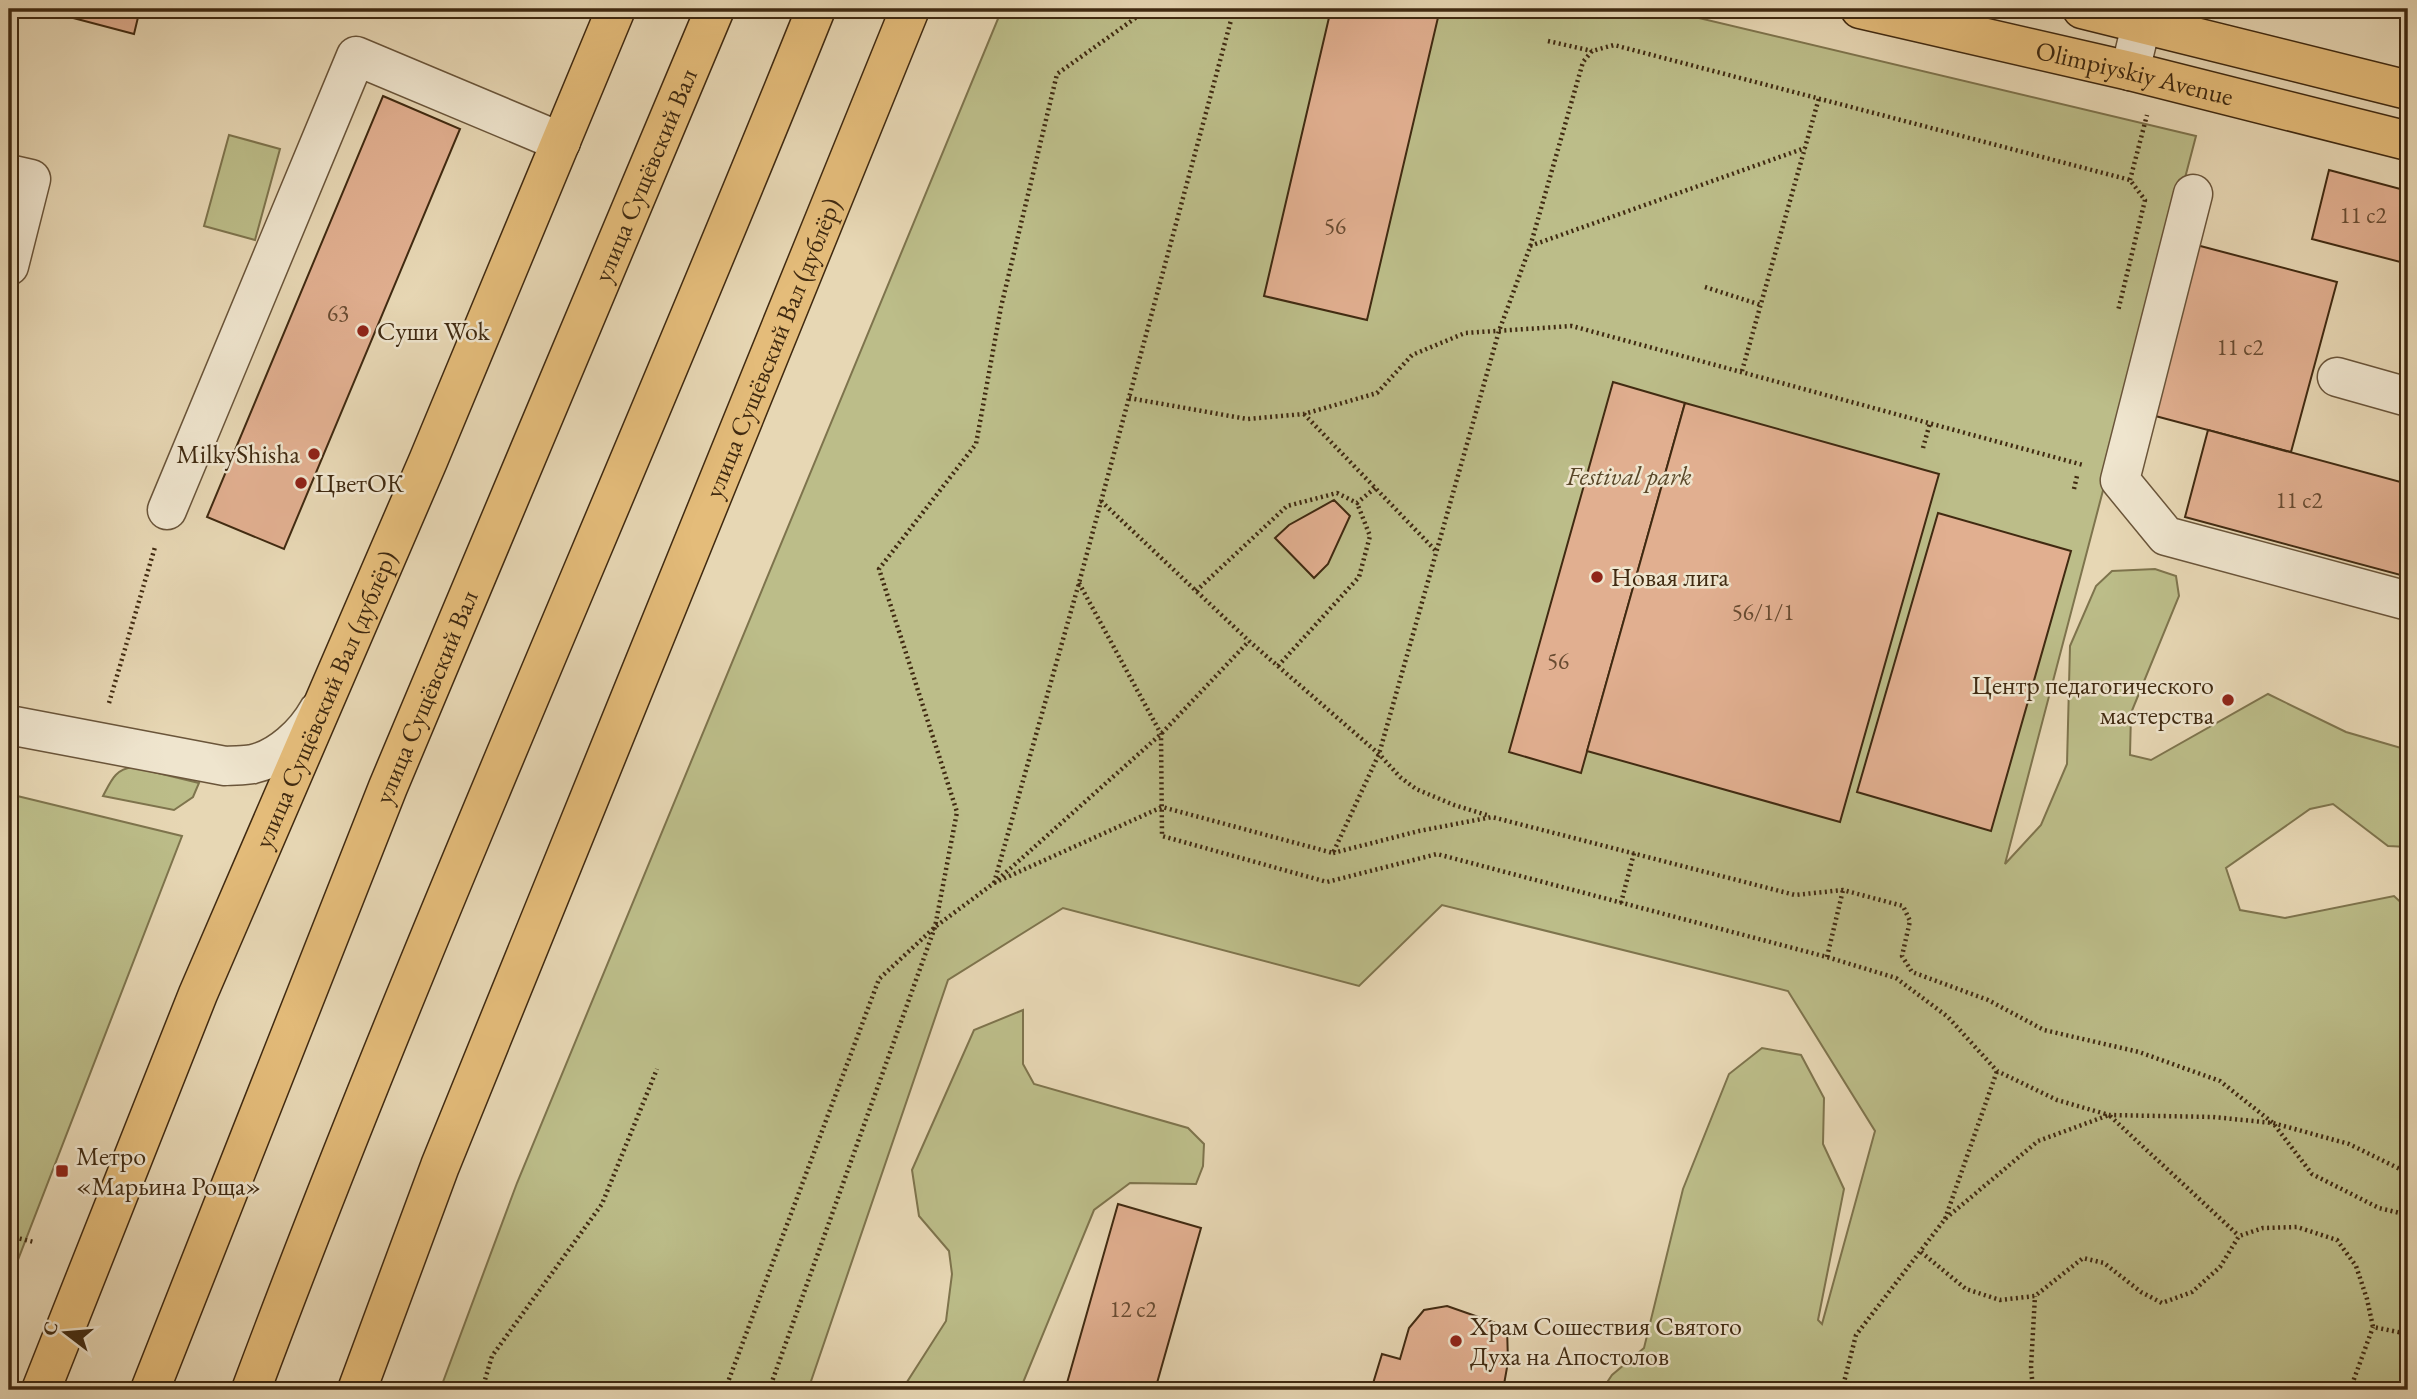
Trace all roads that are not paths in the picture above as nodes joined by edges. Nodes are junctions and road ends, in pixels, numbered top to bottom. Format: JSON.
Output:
{"nodes":[{"id":1,"x":616,"y":9,"type":"edge"},
{"id":2,"x":715,"y":9,"type":"edge"},
{"id":3,"x":816,"y":9,"type":"edge"},
{"id":4,"x":910,"y":9,"type":"edge"},
{"id":5,"x":1860,"y":9,"type":"edge"},
{"id":6,"x":2082,"y":9,"type":"edge"},
{"id":7,"x":2144,"y":16,"type":"edge"},
{"id":8,"x":2130,"y":71,"type":"junction"},
{"id":9,"x":2408,"y":90,"type":"edge"},
{"id":10,"x":2408,"y":141,"type":"edge"},
{"id":11,"x":561,"y":142,"type":"junction"},
{"id":12,"x":9,"y":174,"type":"edge"},
{"id":13,"x":2193,"y":194,"type":"dead end"},
{"id":14,"x":9,"y":266,"type":"edge"},
{"id":15,"x":2337,"y":377,"type":"dead end"},
{"id":16,"x":2408,"y":397,"type":"edge"},
{"id":17,"x":167,"y":510,"type":"road end"},
{"id":18,"x":2408,"y":600,"type":"edge"},
{"id":19,"x":333,"y":685,"type":"junction"},
{"id":20,"x":9,"y":725,"type":"edge"},
{"id":21,"x":41,"y":1390,"type":"edge"},
{"id":22,"x":150,"y":1390,"type":"edge"},
{"id":23,"x":251,"y":1390,"type":"edge"},
{"id":24,"x":357,"y":1390,"type":"edge"}],
"edges":[{"from":1,"to":11,"type":"main road","name":"улица Сущёвский Вал (дублёр)"},
{"from":2,"to":22,"type":"main road","name":"улица Сущёвский Вал"},
{"from":3,"to":23,"type":"main road"},
{"from":4,"to":24,"type":"main road","name":"улица Сущёвский Вал (дублёр)"},
{"from":5,"to":8,"type":"main road","name":"Olimpiyskiy Avenue"},
{"from":6,"to":7,"type":"main road","name":"Olimpiyskiy Avenue"},
{"from":7,"to":8,"type":"street"},
{"from":7,"to":9,"type":"main road","name":"Olimpiyskiy Avenue"},
{"from":8,"to":10,"type":"main road","name":"Olimpiyskiy Avenue"},
{"from":11,"to":17,"type":"street"},
{"from":11,"to":19,"type":"main road","name":"улица Сущёвский Вал (дублёр)"},
{"from":12,"to":14,"type":"street"},
{"from":13,"to":18,"type":"street"},
{"from":15,"to":16,"type":"street"},
{"from":19,"to":20,"type":"street"},
{"from":19,"to":21,"type":"main road","name":"улица Сущёвский Вал (дублёр)"}]}
